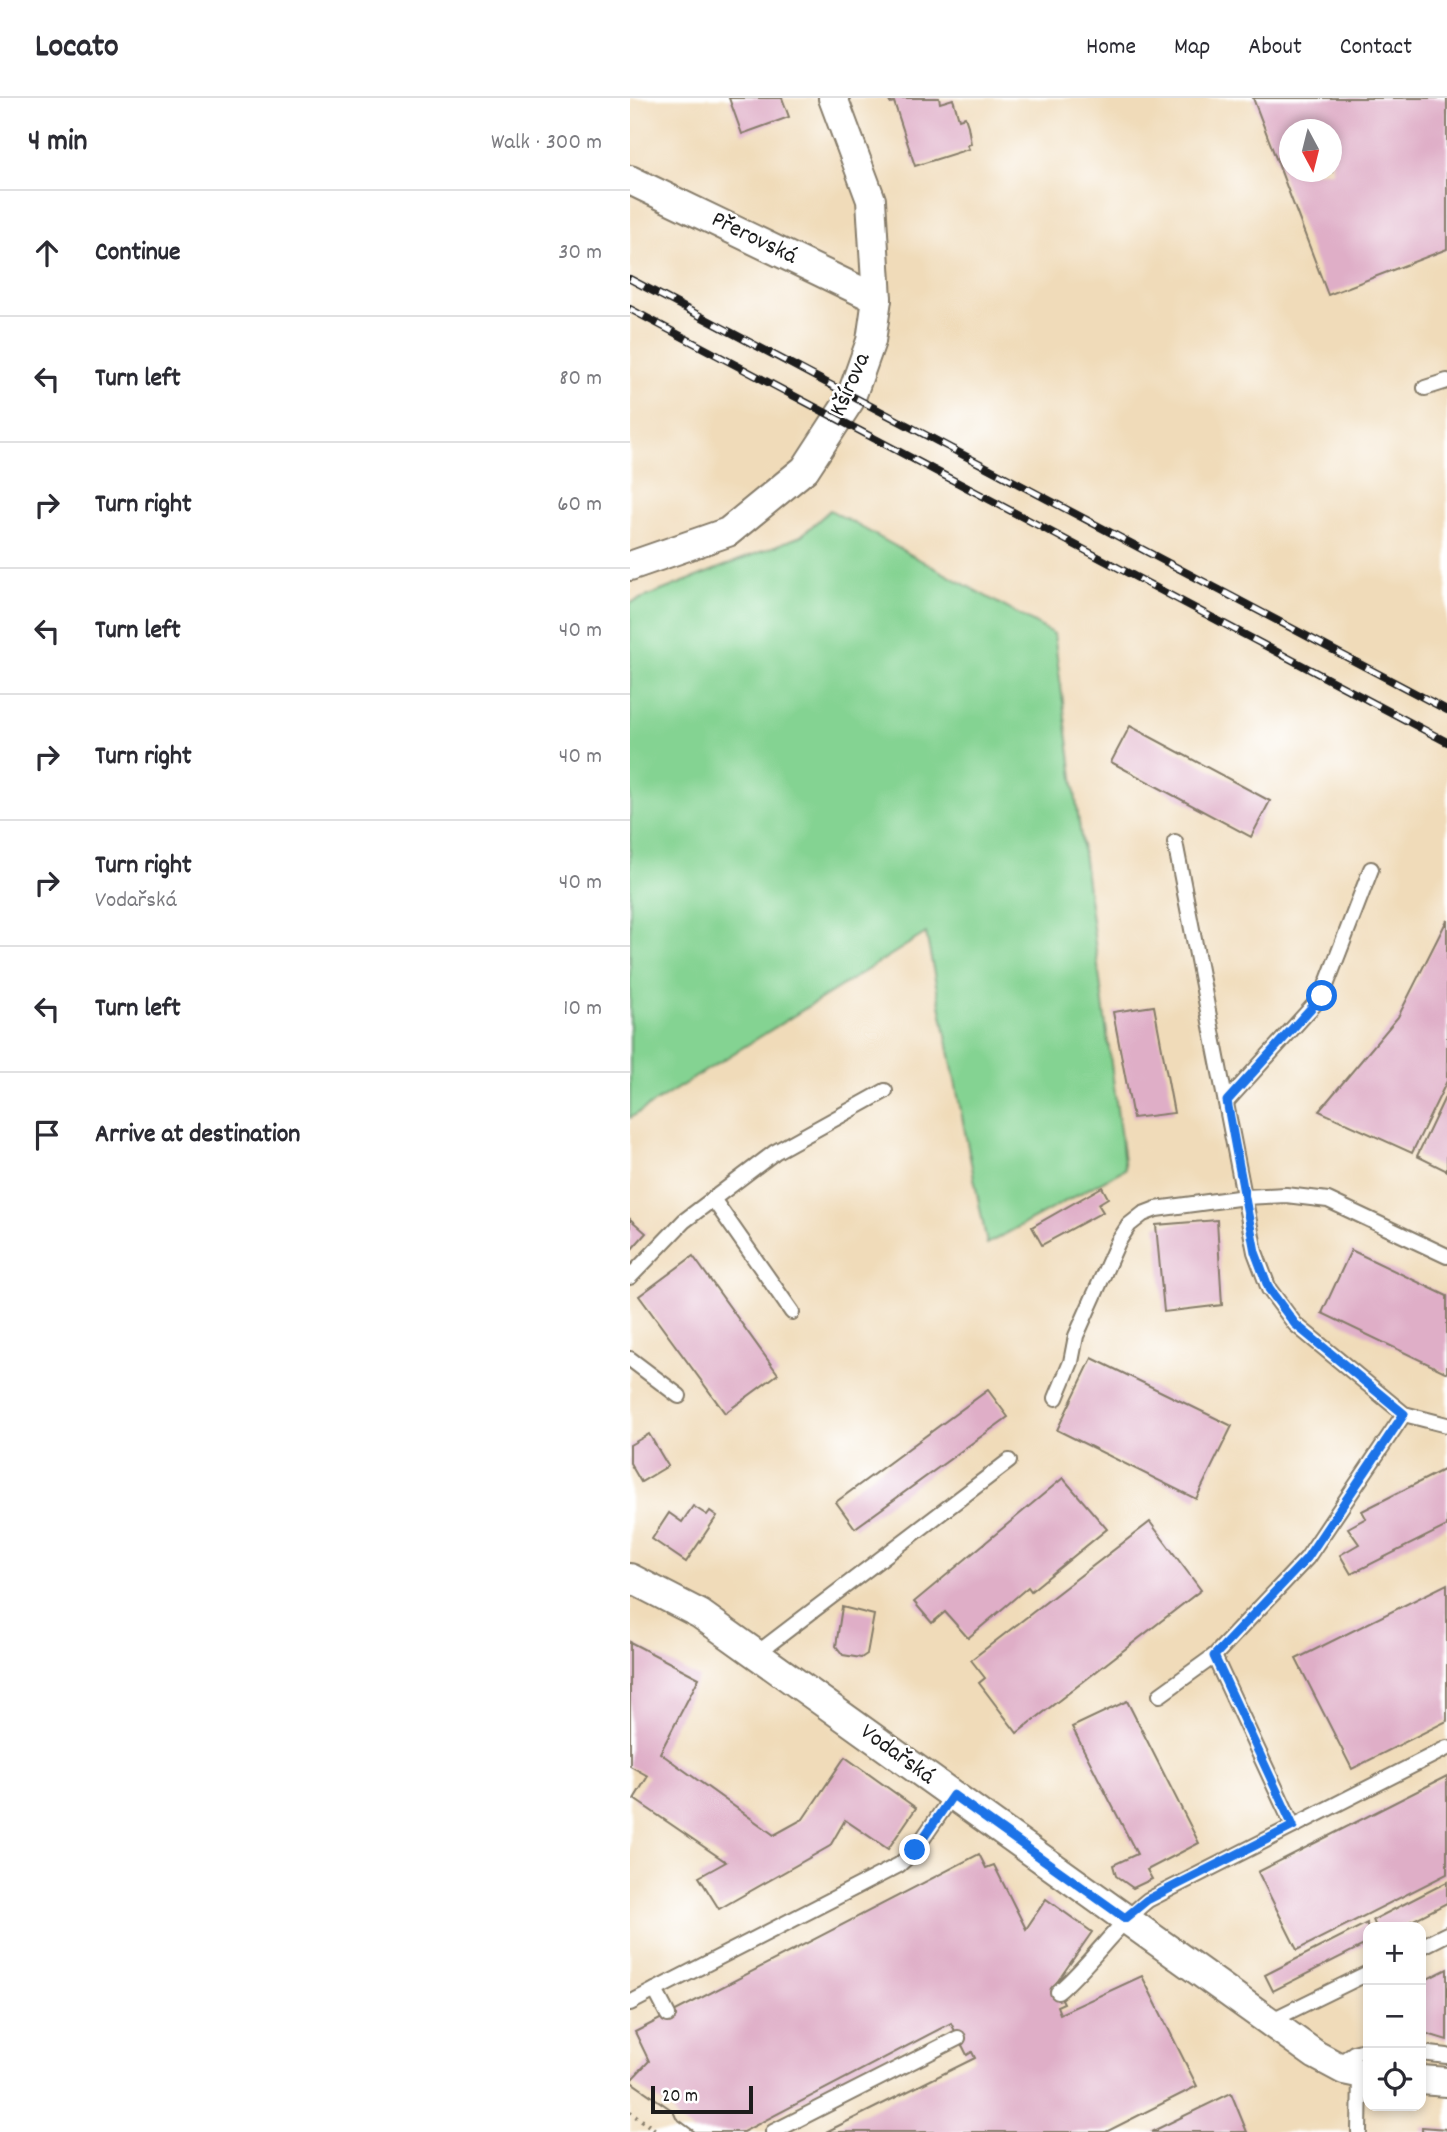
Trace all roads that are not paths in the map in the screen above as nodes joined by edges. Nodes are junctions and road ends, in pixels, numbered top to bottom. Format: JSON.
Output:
{"nodes":[{"id":1,"x":833,"y":98,"type":"edge"},
{"id":2,"x":630,"y":180,"type":"edge"},
{"id":3,"x":877,"y":299,"type":"junction"},
{"id":4,"x":1447,"y":381,"type":"edge"},
{"id":5,"x":1425,"y":388,"type":"dead end"},
{"id":6,"x":630,"y":566,"type":"edge"},
{"id":7,"x":1175,"y":842,"type":"dead end"},
{"id":8,"x":1371,"y":869,"type":"dead end"},
{"id":9,"x":885,"y":1091,"type":"dead end"},
{"id":10,"x":1227,"y":1101,"type":"junction"},
{"id":11,"x":1245,"y":1197,"type":"junction"},
{"id":12,"x":713,"y":1199,"type":"junction"},
{"id":13,"x":1447,"y":1256,"type":"edge"},
{"id":14,"x":630,"y":1277,"type":"edge"},
{"id":15,"x":792,"y":1312,"type":"dead end"},
{"id":16,"x":630,"y":1359,"type":"edge"},
{"id":17,"x":679,"y":1395,"type":"dead end"},
{"id":18,"x":1056,"y":1398,"type":"dead end"},
{"id":19,"x":1404,"y":1414,"type":"junction"},
{"id":20,"x":1447,"y":1425,"type":"edge"},
{"id":21,"x":1009,"y":1461,"type":"dead end"},
{"id":22,"x":630,"y":1578,"type":"edge"},
{"id":23,"x":756,"y":1654,"type":"junction"},
{"id":24,"x":1214,"y":1656,"type":"junction"},
{"id":25,"x":1160,"y":1695,"type":"dead end"},
{"id":26,"x":1447,"y":1748,"type":"edge"},
{"id":27,"x":953,"y":1795,"type":"junction"},
{"id":28,"x":1293,"y":1826,"type":"junction"},
{"id":29,"x":1125,"y":1918,"type":"junction"},
{"id":30,"x":1447,"y":1934,"type":"edge"},
{"id":31,"x":1426,"y":1944,"type":"edge"},
{"id":32,"x":1363,"y":1975,"type":"edge"},
{"id":33,"x":655,"y":1990,"type":"junction"},
{"id":34,"x":1058,"y":1992,"type":"dead end"},
{"id":35,"x":630,"y":2003,"type":"edge"},
{"id":36,"x":668,"y":2015,"type":"dead end"},
{"id":37,"x":1270,"y":2021,"type":"junction"},
{"id":38,"x":958,"y":2038,"type":"dead end"},
{"id":39,"x":1426,"y":2054,"type":"edge"},
{"id":40,"x":1447,"y":2056,"type":"edge"},
{"id":41,"x":1358,"y":2066,"type":"edge"},
{"id":42,"x":1426,"y":2080,"type":"edge"},
{"id":43,"x":1447,"y":2082,"type":"edge"},
{"id":44,"x":773,"y":2132,"type":"edge"},
{"id":45,"x":1359,"y":2132,"type":"edge"}],
"edges":[{"from":1,"to":3,"type":"street","name":"Kšírova"},
{"from":2,"to":3,"type":"street","name":"Přerovská"},
{"from":3,"to":6,"type":"street","name":"Kšírova"},
{"from":4,"to":5,"type":"lane"},
{"from":7,"to":10,"type":"lane"},
{"from":8,"to":10,"type":"lane"},
{"from":9,"to":12,"type":"lane"},
{"from":10,"to":11,"type":"lane"},
{"from":11,"to":13,"type":"lane"},
{"from":11,"to":18,"type":"lane"},
{"from":11,"to":19,"type":"lane"},
{"from":12,"to":14,"type":"lane"},
{"from":12,"to":15,"type":"lane"},
{"from":16,"to":17,"type":"lane"},
{"from":19,"to":20,"type":"lane"},
{"from":19,"to":24,"type":"lane"},
{"from":21,"to":23,"type":"lane"},
{"from":22,"to":23,"type":"street","name":"Vodařská"},
{"from":23,"to":27,"type":"street","name":"Vodařská"},
{"from":24,"to":25,"type":"lane"},
{"from":24,"to":28,"type":"lane"},
{"from":26,"to":28,"type":"lane"},
{"from":27,"to":29,"type":"street","name":"Vodařská"},
{"from":27,"to":33,"type":"lane"},
{"from":28,"to":29,"type":"lane"},
{"from":29,"to":34,"type":"lane"},
{"from":29,"to":37,"type":"street","name":"Vodařská"},
{"from":30,"to":31,"type":"lane"},
{"from":32,"to":37,"type":"lane"},
{"from":33,"to":35,"type":"lane"},
{"from":33,"to":36,"type":"lane"},
{"from":37,"to":41,"type":"street","name":"Vodařská"},
{"from":38,"to":44,"type":"lane"},
{"from":39,"to":40,"type":"lane"},
{"from":41,"to":45,"type":"lane"},
{"from":42,"to":43,"type":"street"}]}
